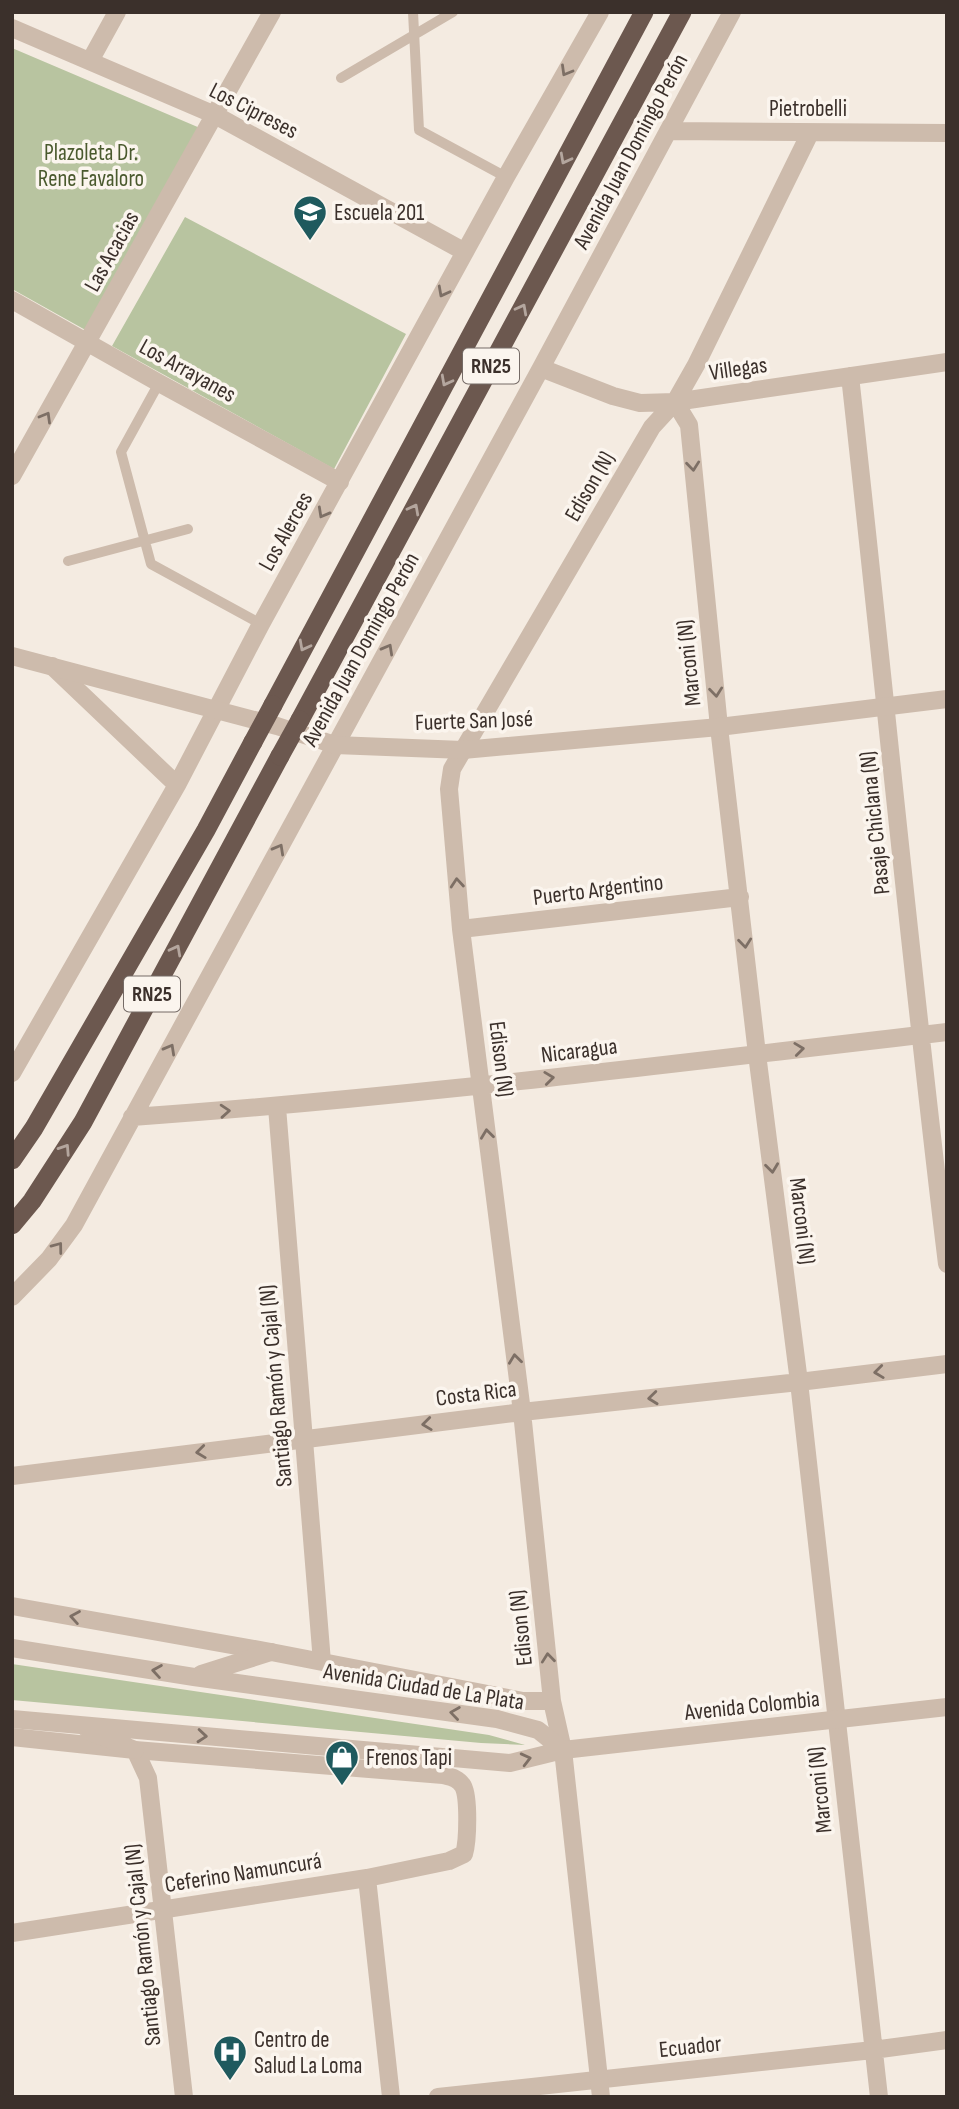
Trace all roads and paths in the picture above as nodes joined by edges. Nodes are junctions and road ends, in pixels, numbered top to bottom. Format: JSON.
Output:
{"nodes":[{"id":1,"x":117,"y":12,"type":"edge"},
{"id":2,"x":272,"y":12,"type":"edge"},
{"id":3,"x":413,"y":12,"type":"edge"},
{"id":4,"x":453,"y":12,"type":"edge"},
{"id":5,"x":600,"y":12,"type":"edge"},
{"id":6,"x":643,"y":12,"type":"edge"},
{"id":7,"x":682,"y":12,"type":"edge"},
{"id":8,"x":732,"y":12,"type":"edge"},
{"id":9,"x":12,"y":27,"type":"edge"},
{"id":10,"x":414,"y":34,"type":"junction"},
{"id":11,"x":89,"y":61,"type":"junction"},
{"id":12,"x":341,"y":78,"type":"dead end"},
{"id":13,"x":215,"y":115,"type":"junction"},
{"id":14,"x":668,"y":131,"type":"junction"},
{"id":15,"x":810,"y":133,"type":"junction"},
{"id":16,"x":947,"y":133,"type":"edge"},
{"id":17,"x":506,"y":177,"type":"junction"},
{"id":18,"x":465,"y":252,"type":"junction"},
{"id":19,"x":12,"y":300,"type":"edge"},
{"id":20,"x":89,"y":342,"type":"junction"},
{"id":21,"x":947,"y":362,"type":"edge"},
{"id":22,"x":541,"y":368,"type":"junction"},
{"id":23,"x":850,"y":376,"type":"junction"},
{"id":24,"x":159,"y":383,"type":"junction"},
{"id":25,"x":675,"y":402,"type":"junction"},
{"id":26,"x":12,"y":476,"type":"edge"},
{"id":27,"x":340,"y":482,"type":"junction"},
{"id":28,"x":188,"y":529,"type":"dead end"},
{"id":29,"x":145,"y":541,"type":"junction"},
{"id":30,"x":68,"y":561,"type":"dead end"},
{"id":31,"x":261,"y":624,"type":"junction"},
{"id":32,"x":12,"y":656,"type":"edge"},
{"id":33,"x":52,"y":666,"type":"junction"},
{"id":34,"x":947,"y":699,"type":"edge"},
{"id":35,"x":887,"y":707,"type":"junction"},
{"id":36,"x":218,"y":709,"type":"junction"},
{"id":37,"x":719,"y":727,"type":"junction"},
{"id":38,"x":335,"y":745,"type":"junction"},
{"id":39,"x":463,"y":750,"type":"junction"},
{"id":40,"x":177,"y":785,"type":"junction"},
{"id":41,"x":740,"y":897,"type":"junction"},
{"id":42,"x":461,"y":929,"type":"junction"},
{"id":43,"x":947,"y":1032,"type":"edge"},
{"id":44,"x":919,"y":1035,"type":"junction"},
{"id":45,"x":757,"y":1054,"type":"junction"},
{"id":46,"x":12,"y":1073,"type":"edge"},
{"id":47,"x":481,"y":1086,"type":"junction"},
{"id":48,"x":277,"y":1107,"type":"junction"},
{"id":49,"x":132,"y":1118,"type":"junction"},
{"id":50,"x":12,"y":1160,"type":"edge"},
{"id":51,"x":12,"y":1225,"type":"edge"},
{"id":52,"x":947,"y":1264,"type":"edge"},
{"id":53,"x":12,"y":1297,"type":"edge"},
{"id":54,"x":947,"y":1364,"type":"edge"},
{"id":55,"x":799,"y":1382,"type":"junction"},
{"id":56,"x":522,"y":1412,"type":"junction"},
{"id":57,"x":304,"y":1440,"type":"junction"},
{"id":58,"x":12,"y":1476,"type":"edge"},
{"id":59,"x":12,"y":1606,"type":"edge"},
{"id":60,"x":12,"y":1648,"type":"edge"},
{"id":61,"x":271,"y":1652,"type":"junction"},
{"id":62,"x":322,"y":1662,"type":"junction"},
{"id":63,"x":194,"y":1677,"type":"junction"},
{"id":64,"x":552,"y":1701,"type":"junction"},
{"id":65,"x":947,"y":1707,"type":"edge"},
{"id":66,"x":12,"y":1719,"type":"edge"},
{"id":67,"x":836,"y":1720,"type":"junction"},
{"id":68,"x":72,"y":1724,"type":"junction"},
{"id":69,"x":12,"y":1737,"type":"edge"},
{"id":70,"x":135,"y":1749,"type":"junction"},
{"id":71,"x":563,"y":1750,"type":"junction"},
{"id":72,"x":367,"y":1878,"type":"junction"},
{"id":73,"x":162,"y":1909,"type":"junction"},
{"id":74,"x":12,"y":1933,"type":"edge"},
{"id":75,"x":947,"y":2040,"type":"edge"},
{"id":76,"x":873,"y":2050,"type":"junction"},
{"id":77,"x":600,"y":2089,"type":"edge"},
{"id":78,"x":184,"y":2097,"type":"edge"},
{"id":79,"x":391,"y":2097,"type":"edge"},
{"id":80,"x":438,"y":2097,"type":"edge"},
{"id":81,"x":879,"y":2097,"type":"edge"}],
"edges":[{"from":1,"to":11,"type":"street"},
{"from":2,"to":13,"type":"street","name":"Las Acacias"},
{"from":3,"to":10,"type":"lane"},
{"from":4,"to":10,"type":"lane"},
{"from":5,"to":17,"type":"street","name":"Los Alerces","one_way":true},
{"from":6,"to":50,"type":"highway","number":"RN25","one_way":true,"bridge":true},
{"from":51,"to":7,"type":"highway","name":"Avenida Juan Domingo Perón","number":"RN25","one_way":true,"bridge":true},
{"from":8,"to":14,"type":"street","name":"Avenida Juan Domingo Perón"},
{"from":9,"to":11,"type":"street","name":"Los Cipreses"},
{"from":10,"to":12,"type":"lane"},
{"from":10,"to":17,"type":"lane"},
{"from":11,"to":13,"type":"street","name":"Los Cipreses"},
{"from":13,"to":18,"type":"street","name":"Los Cipreses"},
{"from":13,"to":20,"type":"street","name":"Las Acacias"},
{"from":14,"to":15,"type":"street","name":"Pietrobelli"},
{"from":14,"to":22,"type":"street","name":"Avenida Juan Domingo Perón"},
{"from":15,"to":16,"type":"street","name":"Pietrobelli"},
{"from":15,"to":25,"type":"street","name":"Edison (N)"},
{"from":17,"to":18,"type":"street","name":"Los Alerces"},
{"from":18,"to":27,"type":"street","name":"Los Alerces","one_way":true},
{"from":19,"to":20,"type":"street","name":"Los Arrayanes"},
{"from":20,"to":24,"type":"street","name":"Los Arrayanes"},
{"from":26,"to":20,"type":"street","name":"Las Acacias","one_way":true},
{"from":21,"to":23,"type":"street","name":"Villegas"},
{"from":22,"to":25,"type":"street","name":"Villegas"},
{"from":38,"to":22,"type":"street","name":"Avenida Juan Domingo Perón","one_way":true},
{"from":23,"to":25,"type":"street","name":"Villegas"},
{"from":23,"to":35,"type":"street","name":"Pasaje Chiclana (N)"},
{"from":24,"to":27,"type":"street","name":"Los Arrayanes"},
{"from":24,"to":29,"type":"lane"},
{"from":25,"to":37,"type":"street","name":"Marconi (N)","one_way":true},
{"from":25,"to":39,"type":"street","name":"Edison (N)"},
{"from":27,"to":31,"type":"street","name":"Los Alerces","one_way":true},
{"from":28,"to":29,"type":"lane"},
{"from":29,"to":30,"type":"lane"},
{"from":29,"to":31,"type":"lane"},
{"from":31,"to":36,"type":"street","name":"Los Alerces"},
{"from":32,"to":33,"type":"street","name":"Fuerte San José"},
{"from":33,"to":36,"type":"street","name":"Fuerte San José"},
{"from":33,"to":40,"type":"street"},
{"from":34,"to":35,"type":"street","name":"Fuerte San José"},
{"from":35,"to":37,"type":"street","name":"Fuerte San José"},
{"from":35,"to":44,"type":"street","name":"Pasaje Chiclana (N)"},
{"from":36,"to":38,"type":"street","name":"Fuerte San José"},
{"from":36,"to":40,"type":"street","name":"Los Alerces"},
{"from":37,"to":39,"type":"street","name":"Fuerte San José"},
{"from":37,"to":41,"type":"street","name":"Marconi (N)"},
{"from":38,"to":39,"type":"street","name":"Fuerte San José"},
{"from":49,"to":38,"type":"street","name":"Avenida Juan Domingo Perón","one_way":true},
{"from":42,"to":39,"type":"street","name":"Edison (N)","one_way":true},
{"from":40,"to":46,"type":"street","name":"Los Alerces"},
{"from":41,"to":42,"type":"street","name":"Puerto Argentino"},
{"from":41,"to":45,"type":"street","name":"Marconi (N)","one_way":true},
{"from":42,"to":47,"type":"street","name":"Edison (N)"},
{"from":43,"to":44,"type":"street","name":"Nicaragua"},
{"from":45,"to":44,"type":"street","name":"Nicaragua","one_way":true},
{"from":44,"to":52,"type":"street","name":"Pasaje Chiclana (N)"},
{"from":47,"to":45,"type":"street","name":"Nicaragua","one_way":true},
{"from":45,"to":55,"type":"street","name":"Marconi (N)","one_way":true},
{"from":47,"to":48,"type":"street","name":"Nicaragua"},
{"from":56,"to":47,"type":"street","name":"Edison (N)","one_way":true},
{"from":49,"to":48,"type":"street","name":"Nicaragua","one_way":true},
{"from":48,"to":57,"type":"street","name":"Santiago Ramón y Cajal (N)"},
{"from":53,"to":49,"type":"street","name":"Avenida Juan Domingo Perón","one_way":true},
{"from":54,"to":55,"type":"street","name":"Costa Rica","one_way":true},
{"from":55,"to":56,"type":"street","name":"Costa Rica","one_way":true},
{"from":55,"to":67,"type":"street","name":"Marconi (N)"},
{"from":56,"to":57,"type":"street","name":"Costa Rica","one_way":true},
{"from":64,"to":56,"type":"street","name":"Edison (N)","one_way":true},
{"from":57,"to":58,"type":"street","name":"Costa Rica","one_way":true},
{"from":57,"to":62,"type":"street","name":"Santiago Ramón y Cajal (N)"},
{"from":61,"to":59,"type":"street","name":"Avenida Ciudad de La Plata","one_way":true},
{"from":63,"to":60,"type":"street","name":"Avenida Ciudad de La Plata","one_way":true},
{"from":61,"to":62,"type":"street","name":"Avenida Ciudad de La Plata"},
{"from":61,"to":63,"type":"street"},
{"from":62,"to":64,"type":"street","name":"Avenida Ciudad de La Plata"},
{"from":71,"to":63,"type":"street","name":"Avenida Ciudad de La Plata","one_way":true},
{"from":64,"to":71,"type":"street","name":"Edison (N)"},
{"from":65,"to":67,"type":"street","name":"Avenida Colombia"},
{"from":66,"to":68,"type":"street"},
{"from":67,"to":71,"type":"street","name":"Avenida Colombia"},
{"from":67,"to":76,"type":"street","name":"Marconi (N)"},
{"from":68,"to":70,"type":"street"},
{"from":68,"to":71,"type":"street","one_way":true},
{"from":69,"to":70,"type":"street"},
{"from":70,"to":72,"type":"street","name":"Ceferino Namuncurá"},
{"from":70,"to":73,"type":"street","name":"Santiago Ramón y Cajal (N)"},
{"from":71,"to":77,"type":"street","name":"Edison (N)"},
{"from":72,"to":73,"type":"street","name":"Ceferino Namuncurá"},
{"from":72,"to":79,"type":"street"},
{"from":73,"to":74,"type":"street","name":"Ceferino Namuncurá"},
{"from":73,"to":78,"type":"street","name":"Santiago Ramón y Cajal (N)"},
{"from":75,"to":76,"type":"street","name":"Ecuador"},
{"from":76,"to":77,"type":"street","name":"Ecuador"},
{"from":76,"to":81,"type":"street","name":"Marconi (N)"},
{"from":77,"to":80,"type":"street","name":"Ecuador"}]}
